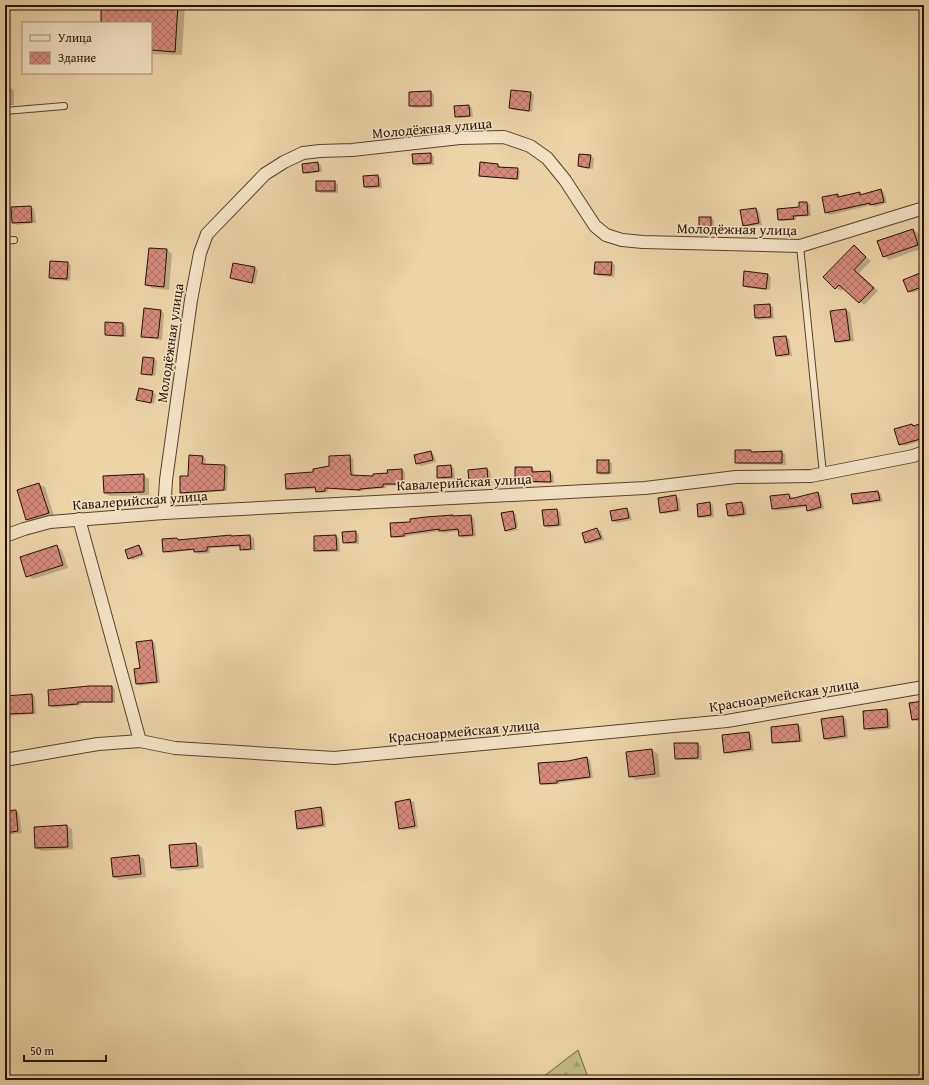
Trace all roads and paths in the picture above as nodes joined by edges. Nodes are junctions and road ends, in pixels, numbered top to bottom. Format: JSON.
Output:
{"nodes":[{"id":1,"x":64,"y":106,"type":"dead end"},
{"id":2,"x":5,"y":111,"type":"edge"},
{"id":3,"x":924,"y":208,"type":"edge"},
{"id":4,"x":14,"y":240,"type":"dead end"},
{"id":5,"x":5,"y":241,"type":"edge"},
{"id":6,"x":800,"y":246,"type":"junction"},
{"id":7,"x":924,"y":452,"type":"edge"},
{"id":8,"x":823,"y":474,"type":"junction"},
{"id":9,"x":164,"y":513,"type":"junction"},
{"id":10,"x":79,"y":519,"type":"junction"},
{"id":11,"x":5,"y":536,"type":"edge"},
{"id":12,"x":924,"y":687,"type":"edge"},
{"id":13,"x":140,"y":741,"type":"junction"},
{"id":14,"x":5,"y":760,"type":"edge"}],
"edges":[{"from":1,"to":2,"type":"lane"},
{"from":3,"to":6,"type":"street","name":"Молодёжная улица"},
{"from":4,"to":5,"type":"lane"},
{"from":6,"to":8,"type":"lane"},
{"from":6,"to":9,"type":"street","name":"Молодёжная улица"},
{"from":7,"to":8,"type":"street","name":"Кавалерийская улица"},
{"from":8,"to":9,"type":"street","name":"Кавалерийская улица"},
{"from":9,"to":10,"type":"street","name":"Кавалерийская улица"},
{"from":10,"to":11,"type":"street","name":"Кавалерийская улица"},
{"from":10,"to":13,"type":"street"},
{"from":12,"to":13,"type":"street","name":"Красноармейская улица"},
{"from":13,"to":14,"type":"street","name":"Красноармейская улица"}]}
